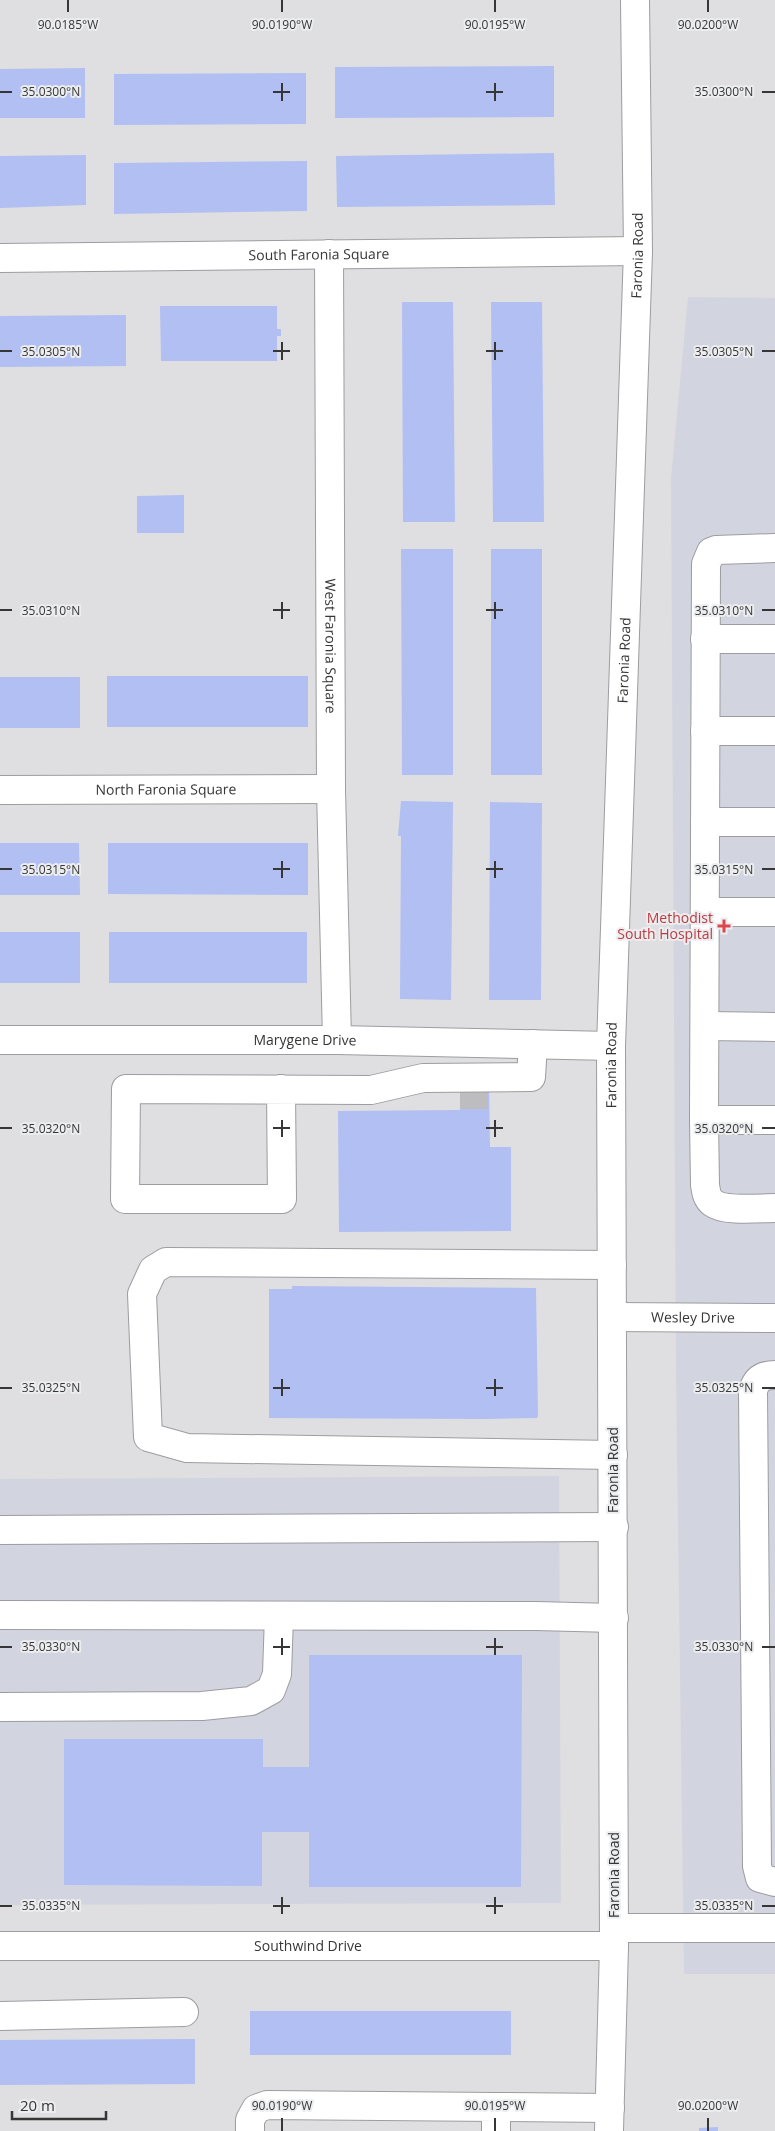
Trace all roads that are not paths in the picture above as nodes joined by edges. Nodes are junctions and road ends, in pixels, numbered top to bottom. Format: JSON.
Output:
{"nodes":[{"id":1,"x":635,"y":0,"type":"edge"},
{"id":2,"x":638,"y":251,"type":"junction"},
{"id":3,"x":329,"y":254,"type":"junction"},
{"id":4,"x":0,"y":258,"type":"edge"},
{"id":5,"x":775,"y":548,"type":"edge"},
{"id":6,"x":705,"y":639,"type":"junction"},
{"id":7,"x":775,"y":639,"type":"edge"},
{"id":8,"x":705,"y":730,"type":"junction"},
{"id":9,"x":775,"y":730,"type":"edge"},
{"id":10,"x":332,"y":789,"type":"junction"},
{"id":11,"x":0,"y":790,"type":"edge"},
{"id":12,"x":705,"y":822,"type":"junction"},
{"id":13,"x":775,"y":822,"type":"edge"},
{"id":14,"x":705,"y":912,"type":"junction"},
{"id":15,"x":775,"y":912,"type":"edge"},
{"id":16,"x":705,"y":1026,"type":"junction"},
{"id":17,"x":775,"y":1027,"type":"edge"},
{"id":18,"x":0,"y":1040,"type":"edge"},
{"id":19,"x":337,"y":1040,"type":"junction"},
{"id":20,"x":533,"y":1044,"type":"junction"},
{"id":21,"x":611,"y":1046,"type":"junction"},
{"id":22,"x":531,"y":1077,"type":"junction"},
{"id":23,"x":423,"y":1078,"type":"junction"},
{"id":24,"x":281,"y":1088,"type":"junction"},
{"id":25,"x":460,"y":1095,"type":"tunnel mouth"},
{"id":26,"x":489,"y":1095,"type":"tunnel mouth"},
{"id":27,"x":704,"y":1120,"type":"junction"},
{"id":28,"x":775,"y":1120,"type":"edge"},
{"id":29,"x":775,"y":1208,"type":"edge"},
{"id":30,"x":612,"y":1265,"type":"junction"},
{"id":31,"x":612,"y":1317,"type":"junction"},
{"id":32,"x":775,"y":1318,"type":"edge"},
{"id":33,"x":775,"y":1375,"type":"edge"},
{"id":34,"x":613,"y":1455,"type":"junction"},
{"id":35,"x":614,"y":1528,"type":"junction"},
{"id":36,"x":0,"y":1530,"type":"edge"},
{"id":37,"x":765,"y":1607,"type":"edge"},
{"id":38,"x":0,"y":1615,"type":"edge"},
{"id":39,"x":279,"y":1616,"type":"junction"},
{"id":40,"x":614,"y":1618,"type":"junction"},
{"id":41,"x":765,"y":1647,"type":"edge"},
{"id":42,"x":0,"y":1707,"type":"edge"},
{"id":43,"x":775,"y":1882,"type":"edge"},
{"id":44,"x":775,"y":1928,"type":"edge"},
{"id":45,"x":614,"y":1937,"type":"junction"},
{"id":46,"x":0,"y":1946,"type":"edge"},
{"id":47,"x":184,"y":2012,"type":"dead end"},
{"id":48,"x":0,"y":2016,"type":"edge"},
{"id":49,"x":496,"y":2119,"type":"edge"},
{"id":50,"x":609,"y":2120,"type":"edge"},
{"id":51,"x":250,"y":2131,"type":"edge"}],
"edges":[{"from":1,"to":2,"type":"street","name":"Faronia Road"},
{"from":2,"to":3,"type":"street","name":"South Faronia Square"},
{"from":2,"to":21,"type":"street","name":"Faronia Road"},
{"from":3,"to":4,"type":"street","name":"South Faronia Square"},
{"from":3,"to":10,"type":"street","name":"West Faronia Square"},
{"from":5,"to":6,"type":"street"},
{"from":6,"to":7,"type":"street"},
{"from":6,"to":8,"type":"street"},
{"from":8,"to":9,"type":"street"},
{"from":8,"to":12,"type":"street"},
{"from":10,"to":11,"type":"street","name":"North Faronia Square"},
{"from":10,"to":19,"type":"street","name":"West Faronia Square"},
{"from":12,"to":13,"type":"street"},
{"from":12,"to":14,"type":"street"},
{"from":14,"to":15,"type":"street"},
{"from":14,"to":16,"type":"street"},
{"from":16,"to":17,"type":"street"},
{"from":16,"to":27,"type":"street"},
{"from":18,"to":19,"type":"street","name":"Marygene Drive"},
{"from":19,"to":20,"type":"street","name":"Marygene Drive"},
{"from":20,"to":21,"type":"street","name":"Marygene Drive"},
{"from":20,"to":22,"type":"street"},
{"from":21,"to":30,"type":"street","name":"Faronia Road"},
{"from":22,"to":23,"type":"street"},
{"from":22,"to":26,"type":"street"},
{"from":23,"to":24,"type":"street"},
{"from":23,"to":25,"type":"street"},
{"from":24,"to":24,"type":"street"},
{"from":27,"to":28,"type":"street"},
{"from":27,"to":29,"type":"street"},
{"from":30,"to":31,"type":"street","name":"Faronia Road"},
{"from":30,"to":34,"type":"street"},
{"from":31,"to":32,"type":"street","name":"Wesley Drive"},
{"from":31,"to":34,"type":"street","name":"Faronia Road"},
{"from":33,"to":37,"type":"street"},
{"from":34,"to":35,"type":"street","name":"Faronia Road"},
{"from":35,"to":36,"type":"street"},
{"from":35,"to":40,"type":"street","name":"Faronia Road"},
{"from":37,"to":41,"type":"street"},
{"from":38,"to":39,"type":"street"},
{"from":39,"to":40,"type":"street"},
{"from":39,"to":42,"type":"street"},
{"from":40,"to":45,"type":"street","name":"Faronia Road"},
{"from":41,"to":43,"type":"street"},
{"from":44,"to":45,"type":"street","name":"Southwind Drive"},
{"from":45,"to":46,"type":"street","name":"Southwind Drive"},
{"from":45,"to":50,"type":"street","name":"Faronia Road"},
{"from":47,"to":48,"type":"street"},
{"from":49,"to":50,"type":"street"},
{"from":49,"to":51,"type":"street"}]}
